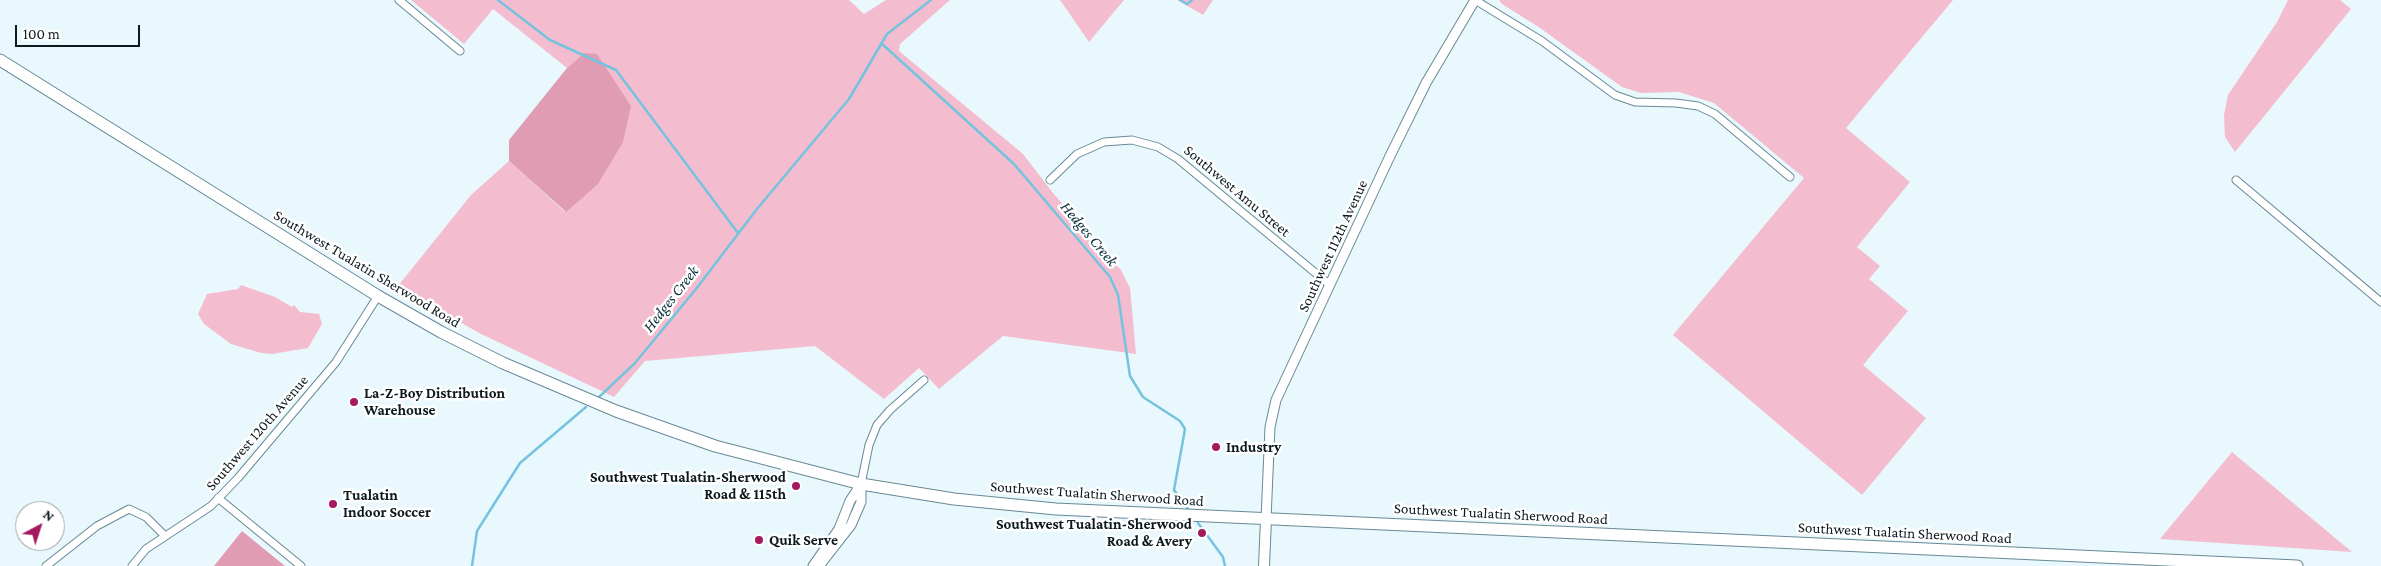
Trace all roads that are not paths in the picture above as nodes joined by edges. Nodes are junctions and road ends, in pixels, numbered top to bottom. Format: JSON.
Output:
{"nodes":[{"id":1,"x":399,"y":0,"type":"edge"},
{"id":2,"x":1475,"y":0,"type":"edge"},
{"id":3,"x":460,"y":51,"type":"dead end"},
{"id":4,"x":0,"y":60,"type":"edge"},
{"id":5,"x":1790,"y":177,"type":"dead end"},
{"id":6,"x":1050,"y":180,"type":"dead end"},
{"id":7,"x":2236,"y":180,"type":"dead end"},
{"id":8,"x":1330,"y":285,"type":"junction"},
{"id":9,"x":378,"y":296,"type":"junction"},
{"id":10,"x":2381,"y":302,"type":"edge"},
{"id":11,"x":924,"y":380,"type":"dead end"},
{"id":12,"x":861,"y":484,"type":"junction"},
{"id":13,"x":218,"y":498,"type":"junction"},
{"id":14,"x":1266,"y":519,"type":"junction"},
{"id":15,"x":165,"y":536,"type":"junction"},
{"id":16,"x":46,"y":566,"type":"edge"},
{"id":17,"x":132,"y":566,"type":"edge"},
{"id":18,"x":301,"y":566,"type":"edge"},
{"id":19,"x":813,"y":566,"type":"edge"},
{"id":20,"x":819,"y":566,"type":"edge"},
{"id":21,"x":1264,"y":566,"type":"edge"},
{"id":22,"x":2297,"y":566,"type":"edge"}],
"edges":[{"from":1,"to":3,"type":"street"},
{"from":2,"to":5,"type":"street"},
{"from":2,"to":8,"type":"street","name":"Southwest 112th Avenue"},
{"from":4,"to":9,"type":"highway","name":"Southwest Tualatin Sherwood Road"},
{"from":6,"to":8,"type":"street","name":"Southwest Amu Street"},
{"from":7,"to":10,"type":"street"},
{"from":8,"to":14,"type":"street","name":"Southwest 112th Avenue"},
{"from":9,"to":12,"type":"highway","name":"Southwest Tualatin Sherwood Road"},
{"from":9,"to":13,"type":"street","name":"Southwest 120th Avenue"},
{"from":11,"to":12,"type":"street"},
{"from":12,"to":14,"type":"highway","name":"Southwest Tualatin Sherwood Road"},
{"from":12,"to":19,"type":"street"},
{"from":12,"to":20,"type":"street"},
{"from":13,"to":15,"type":"street","name":"Southwest 120th Avenue"},
{"from":13,"to":18,"type":"street"},
{"from":14,"to":21,"type":"main road"},
{"from":14,"to":22,"type":"highway","name":"Southwest Tualatin Sherwood Road"},
{"from":15,"to":16,"type":"street"},
{"from":15,"to":17,"type":"street","name":"Southwest 120th Avenue"}]}
